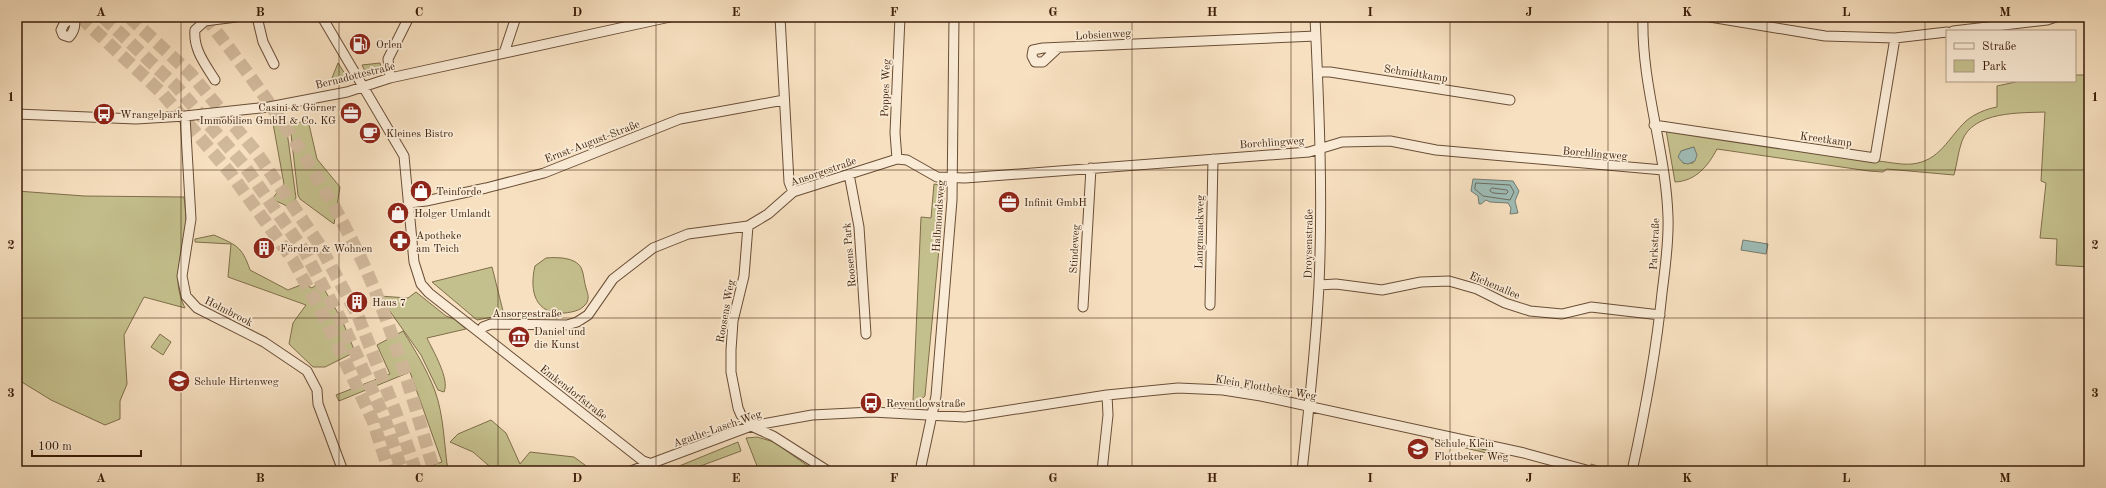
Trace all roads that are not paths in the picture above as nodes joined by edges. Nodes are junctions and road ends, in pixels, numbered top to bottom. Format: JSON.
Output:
{"nodes":[{"id":1,"x":236,"y":17,"type":"edge"},
{"id":2,"x":258,"y":17,"type":"edge"},
{"id":3,"x":322,"y":17,"type":"edge"},
{"id":4,"x":409,"y":17,"type":"edge"},
{"id":5,"x":516,"y":17,"type":"edge"},
{"id":6,"x":670,"y":17,"type":"edge"},
{"id":7,"x":780,"y":17,"type":"edge"},
{"id":8,"x":900,"y":17,"type":"edge"},
{"id":9,"x":954,"y":17,"type":"edge"},
{"id":10,"x":1316,"y":17,"type":"edge"},
{"id":11,"x":1643,"y":17,"type":"edge"},
{"id":12,"x":1710,"y":17,"type":"edge"},
{"id":13,"x":2056,"y":17,"type":"edge"},
{"id":14,"x":203,"y":19,"type":"edge"},
{"id":15,"x":635,"y":21,"type":"edge"},
{"id":16,"x":1962,"y":30,"type":"edge"},
{"id":17,"x":1946,"y":32,"type":"edge"},
{"id":18,"x":1316,"y":36,"type":"junction"},
{"id":19,"x":1895,"y":38,"type":"junction"},
{"id":20,"x":1058,"y":48,"type":"dead end"},
{"id":21,"x":504,"y":53,"type":"junction"},
{"id":22,"x":274,"y":64,"type":"dead end"},
{"id":23,"x":1319,"y":72,"type":"junction"},
{"id":24,"x":390,"y":78,"type":"junction"},
{"id":25,"x":215,"y":80,"type":"dead end"},
{"id":26,"x":363,"y":88,"type":"junction"},
{"id":27,"x":784,"y":100,"type":"junction"},
{"id":28,"x":1510,"y":100,"type":"dead end"},
{"id":29,"x":17,"y":114,"type":"edge"},
{"id":30,"x":185,"y":116,"type":"junction"},
{"id":31,"x":1654,"y":125,"type":"junction"},
{"id":32,"x":1321,"y":149,"type":"junction"},
{"id":33,"x":897,"y":159,"type":"junction"},
{"id":34,"x":1213,"y":159,"type":"junction"},
{"id":35,"x":1091,"y":168,"type":"junction"},
{"id":36,"x":1663,"y":170,"type":"junction"},
{"id":37,"x":849,"y":174,"type":"junction"},
{"id":38,"x":953,"y":178,"type":"junction"},
{"id":39,"x":793,"y":192,"type":"junction"},
{"id":40,"x":409,"y":203,"type":"junction"},
{"id":41,"x":748,"y":226,"type":"junction"},
{"id":42,"x":1319,"y":285,"type":"junction"},
{"id":43,"x":1210,"y":305,"type":"dead end"},
{"id":44,"x":1083,"y":307,"type":"dead end"},
{"id":45,"x":1660,"y":315,"type":"junction"},
{"id":46,"x":480,"y":332,"type":"junction"},
{"id":47,"x":866,"y":334,"type":"dead end"},
{"id":48,"x":1107,"y":395,"type":"junction"},
{"id":49,"x":1310,"y":406,"type":"junction"},
{"id":50,"x":933,"y":415,"type":"junction"},
{"id":51,"x":751,"y":426,"type":"junction"},
{"id":52,"x":651,"y":467,"type":"edge"},
{"id":53,"x":343,"y":471,"type":"edge"},
{"id":54,"x":631,"y":471,"type":"edge"},
{"id":55,"x":828,"y":471,"type":"edge"},
{"id":56,"x":920,"y":471,"type":"edge"},
{"id":57,"x":1102,"y":471,"type":"edge"},
{"id":58,"x":1302,"y":471,"type":"edge"},
{"id":59,"x":1590,"y":471,"type":"edge"},
{"id":60,"x":1632,"y":471,"type":"edge"}],
"edges":[{"from":1,"to":14,"type":"street"},
{"from":2,"to":22,"type":"street"},
{"from":3,"to":26,"type":"street","name":"Emkendorfstraße"},
{"from":4,"to":24,"type":"street"},
{"from":5,"to":21,"type":"street"},
{"from":6,"to":15,"type":"street","name":"Bernadottestraße"},
{"from":7,"to":27,"type":"street"},
{"from":8,"to":33,"type":"street","name":"Poppes Weg"},
{"from":9,"to":38,"type":"street","name":"Halbmondsweg"},
{"from":10,"to":18,"type":"street","name":"Droysenstraße"},
{"from":11,"to":31,"type":"street","name":"Parkstraße"},
{"from":12,"to":19,"type":"street"},
{"from":13,"to":16,"type":"street"},
{"from":14,"to":25,"type":"street"},
{"from":15,"to":21,"type":"street","name":"Bernadottestraße"},
{"from":17,"to":19,"type":"street"},
{"from":18,"to":20,"type":"street","name":"Lobsienweg"},
{"from":18,"to":23,"type":"street","name":"Droysenstraße"},
{"from":19,"to":31,"type":"street","name":"Kreetkamp"},
{"from":21,"to":24,"type":"street","name":"Bernadottestraße"},
{"from":23,"to":28,"type":"street","name":"Schmidtkamp"},
{"from":23,"to":32,"type":"street","name":"Droysenstraße"},
{"from":24,"to":26,"type":"street","name":"Bernadottestraße"},
{"from":26,"to":30,"type":"street","name":"Bernadottestraße"},
{"from":26,"to":40,"type":"street","name":"Emkendorfstraße"},
{"from":27,"to":39,"type":"street"},
{"from":27,"to":40,"type":"street","name":"Ernst-August-Straße"},
{"from":29,"to":30,"type":"street","name":"Bernadottestraße"},
{"from":30,"to":53,"type":"street","name":"Holmbrook"},
{"from":31,"to":36,"type":"street","name":"Parkstraße"},
{"from":32,"to":34,"type":"street","name":"Borchlingweg"},
{"from":32,"to":36,"type":"street","name":"Borchlingweg"},
{"from":32,"to":42,"type":"street","name":"Droysenstraße"},
{"from":33,"to":37,"type":"street","name":"Ansorgestraße"},
{"from":33,"to":38,"type":"street"},
{"from":34,"to":35,"type":"street","name":"Borchlingweg"},
{"from":34,"to":43,"type":"street","name":"Langmaackweg"},
{"from":35,"to":38,"type":"street","name":"Borchlingweg"},
{"from":35,"to":44,"type":"street","name":"Stindeweg"},
{"from":36,"to":45,"type":"street","name":"Parkstraße"},
{"from":37,"to":39,"type":"street","name":"Ansorgestraße"},
{"from":37,"to":47,"type":"street","name":"Roosens Park"},
{"from":38,"to":50,"type":"street","name":"Halbmondsweg"},
{"from":39,"to":41,"type":"street","name":"Ansorgestraße"},
{"from":40,"to":46,"type":"street","name":"Emkendorfstraße"},
{"from":41,"to":46,"type":"street","name":"Ansorgestraße"},
{"from":41,"to":51,"type":"street","name":"Roosens Weg"},
{"from":42,"to":45,"type":"street","name":"Eichenallee"},
{"from":42,"to":49,"type":"street","name":"Droysenstraße"},
{"from":45,"to":60,"type":"street","name":"Parkstraße"},
{"from":46,"to":52,"type":"street","name":"Emkendorfstraße"},
{"from":48,"to":49,"type":"street","name":"Klein Flottbeker Weg"},
{"from":48,"to":50,"type":"street","name":"Klein Flottbeker Weg"},
{"from":48,"to":57,"type":"street"},
{"from":49,"to":58,"type":"street","name":"Droysenstraße"},
{"from":49,"to":59,"type":"street","name":"Klein Flottbeker Weg"},
{"from":50,"to":51,"type":"street","name":"Agathe-Lasch-Weg"},
{"from":50,"to":56,"type":"street"},
{"from":51,"to":52,"type":"street","name":"Agathe-Lasch-Weg"},
{"from":51,"to":55,"type":"street","name":"Roosens Weg"},
{"from":52,"to":54,"type":"street","name":"Agathe-Lasch-Weg"}]}
